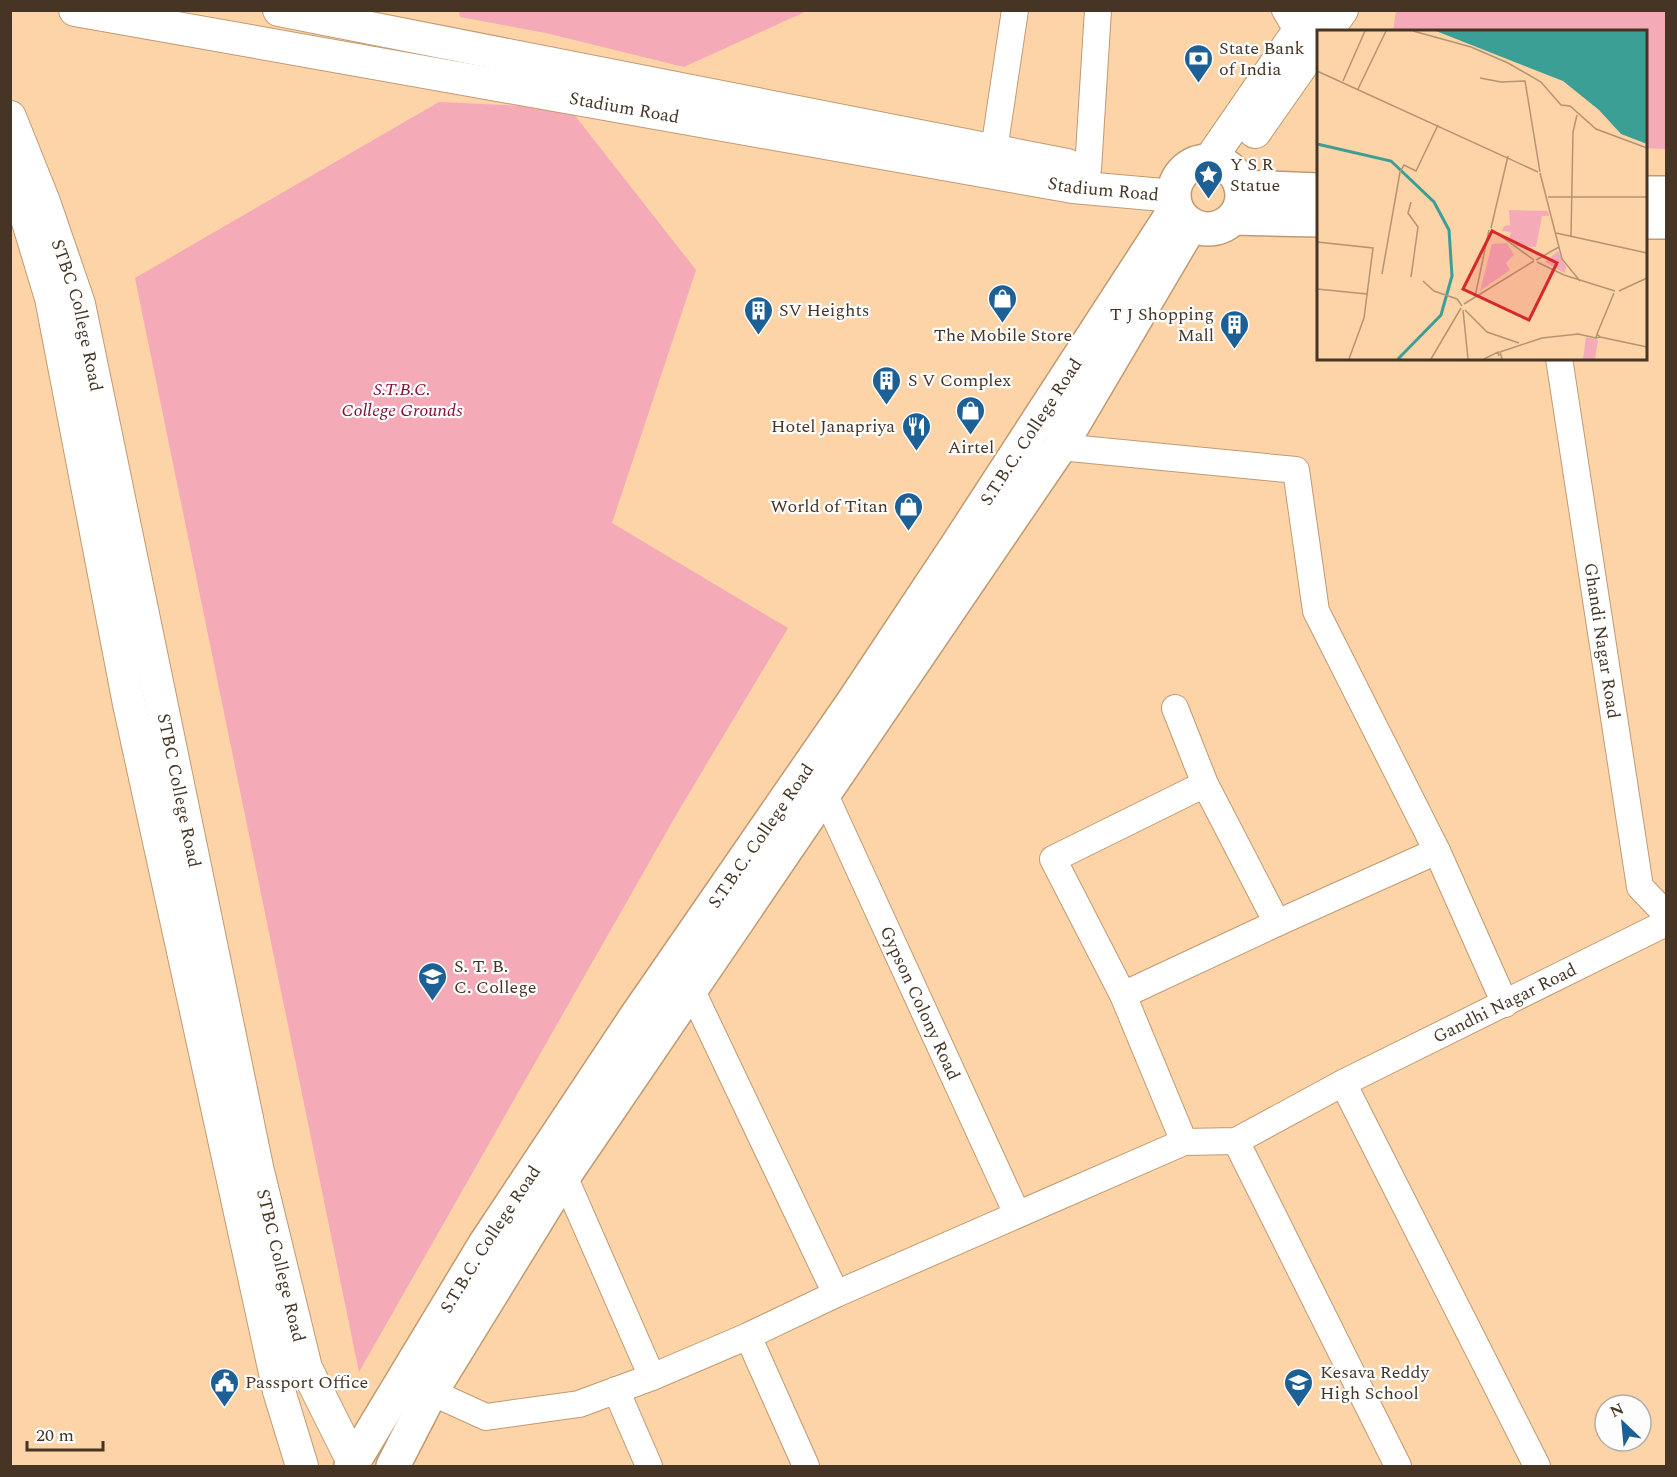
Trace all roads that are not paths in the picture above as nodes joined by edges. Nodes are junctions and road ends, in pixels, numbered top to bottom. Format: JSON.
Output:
{"nodes":[{"id":1,"x":75,"y":10,"type":"edge"},
{"id":2,"x":279,"y":10,"type":"edge"},
{"id":3,"x":1015,"y":10,"type":"edge"},
{"id":4,"x":1098,"y":10,"type":"edge"},
{"id":5,"x":1342,"y":10,"type":"edge"},
{"id":6,"x":1308,"y":25,"type":"edge"},
{"id":7,"x":10,"y":117,"type":"edge"},
{"id":8,"x":994,"y":150,"type":"junction"},
{"id":9,"x":1088,"y":169,"type":"junction"},
{"id":10,"x":1227,"y":172,"type":"junction"},
{"id":11,"x":10,"y":180,"type":"edge"},
{"id":12,"x":1317,"y":190,"type":"edge"},
{"id":13,"x":1647,"y":193,"type":"edge"},
{"id":14,"x":1666,"y":193,"type":"edge"},
{"id":15,"x":1180,"y":201,"type":"junction"},
{"id":16,"x":1233,"y":218,"type":"junction"},
{"id":17,"x":1317,"y":220,"type":"edge"},
{"id":18,"x":1647,"y":222,"type":"edge"},
{"id":19,"x":1666,"y":222,"type":"edge"},
{"id":20,"x":1559,"y":360,"type":"edge"},
{"id":21,"x":1059,"y":447,"type":"junction"},
{"id":22,"x":1175,"y":708,"type":"dead end"},
{"id":23,"x":1206,"y":784,"type":"junction"},
{"id":24,"x":824,"y":793,"type":"junction"},
{"id":25,"x":1437,"y":851,"type":"junction"},
{"id":26,"x":1666,"y":914,"type":"edge"},
{"id":27,"x":1277,"y":923,"type":"junction"},
{"id":28,"x":1666,"y":923,"type":"edge"},
{"id":29,"x":691,"y":989,"type":"junction"},
{"id":30,"x":1123,"y":995,"type":"junction"},
{"id":31,"x":1505,"y":1004,"type":"junction"},
{"id":32,"x":1343,"y":1083,"type":"junction"},
{"id":33,"x":1184,"y":1142,"type":"junction"},
{"id":34,"x":1236,"y":1142,"type":"junction"},
{"id":35,"x":564,"y":1176,"type":"junction"},
{"id":36,"x":1017,"y":1214,"type":"junction"},
{"id":37,"x":836,"y":1294,"type":"junction"},
{"id":38,"x":748,"y":1336,"type":"junction"},
{"id":39,"x":652,"y":1377,"type":"junction"},
{"id":40,"x":616,"y":1390,"type":"junction"},
{"id":41,"x":431,"y":1392,"type":"junction"},
{"id":42,"x":353,"y":1465,"type":"edge"},
{"id":43,"x":302,"y":1467,"type":"edge"},
{"id":44,"x":393,"y":1467,"type":"edge"},
{"id":45,"x":649,"y":1467,"type":"edge"},
{"id":46,"x":806,"y":1467,"type":"edge"},
{"id":47,"x":1398,"y":1467,"type":"edge"},
{"id":48,"x":1537,"y":1467,"type":"edge"}],
"edges":[{"from":1,"to":15,"type":"street","name":"Stadium Road"},
{"from":2,"to":8,"type":"street","name":"Stadium Road"},
{"from":3,"to":8,"type":"street"},
{"from":4,"to":9,"type":"street"},
{"from":5,"to":6,"type":"street"},
{"from":6,"to":10,"type":"street"},
{"from":7,"to":42,"type":"street","name":"STBC College Road"},
{"from":8,"to":9,"type":"street","name":"Stadium Road"},
{"from":9,"to":15,"type":"street","name":"Stadium Road"},
{"from":10,"to":12,"type":"main road"},
{"from":10,"to":15,"type":"main road"},
{"from":10,"to":16,"type":"main road"},
{"from":11,"to":43,"type":"street","name":"STBC College Road"},
{"from":13,"to":14,"type":"main road"},
{"from":15,"to":16,"type":"main road"},
{"from":15,"to":21,"type":"main road","name":"S.T.B.C. College Road"},
{"from":15,"to":42,"type":"main road","name":"S.T.B.C. College Road"},
{"from":16,"to":17,"type":"main road"},
{"from":18,"to":19,"type":"main road"},
{"from":20,"to":26,"type":"street","name":"Ghandi Nagar Road"},
{"from":21,"to":24,"type":"main road","name":"S.T.B.C. College Road"},
{"from":21,"to":25,"type":"street"},
{"from":22,"to":23,"type":"street"},
{"from":23,"to":27,"type":"street"},
{"from":23,"to":30,"type":"street"},
{"from":24,"to":29,"type":"main road","name":"S.T.B.C. College Road"},
{"from":24,"to":36,"type":"street","name":"Gypson Colony Road"},
{"from":25,"to":27,"type":"street"},
{"from":25,"to":31,"type":"street"},
{"from":27,"to":30,"type":"street"},
{"from":28,"to":31,"type":"street","name":"Gandhi Nagar Road"},
{"from":29,"to":35,"type":"main road","name":"S.T.B.C. College Road"},
{"from":29,"to":37,"type":"street"},
{"from":30,"to":33,"type":"street"},
{"from":31,"to":32,"type":"street","name":"Gandhi Nagar Road"},
{"from":32,"to":34,"type":"street","name":"Gandhi Nagar Road"},
{"from":32,"to":48,"type":"street"},
{"from":33,"to":34,"type":"street"},
{"from":33,"to":36,"type":"street"},
{"from":34,"to":47,"type":"street"},
{"from":35,"to":39,"type":"street"},
{"from":35,"to":41,"type":"main road","name":"S.T.B.C. College Road"},
{"from":36,"to":37,"type":"street"},
{"from":37,"to":38,"type":"street"},
{"from":38,"to":39,"type":"street"},
{"from":38,"to":46,"type":"street"},
{"from":39,"to":40,"type":"street"},
{"from":40,"to":41,"type":"street"},
{"from":40,"to":45,"type":"street"},
{"from":41,"to":44,"type":"main road","name":"S.T.B.C. College Road"}]}
